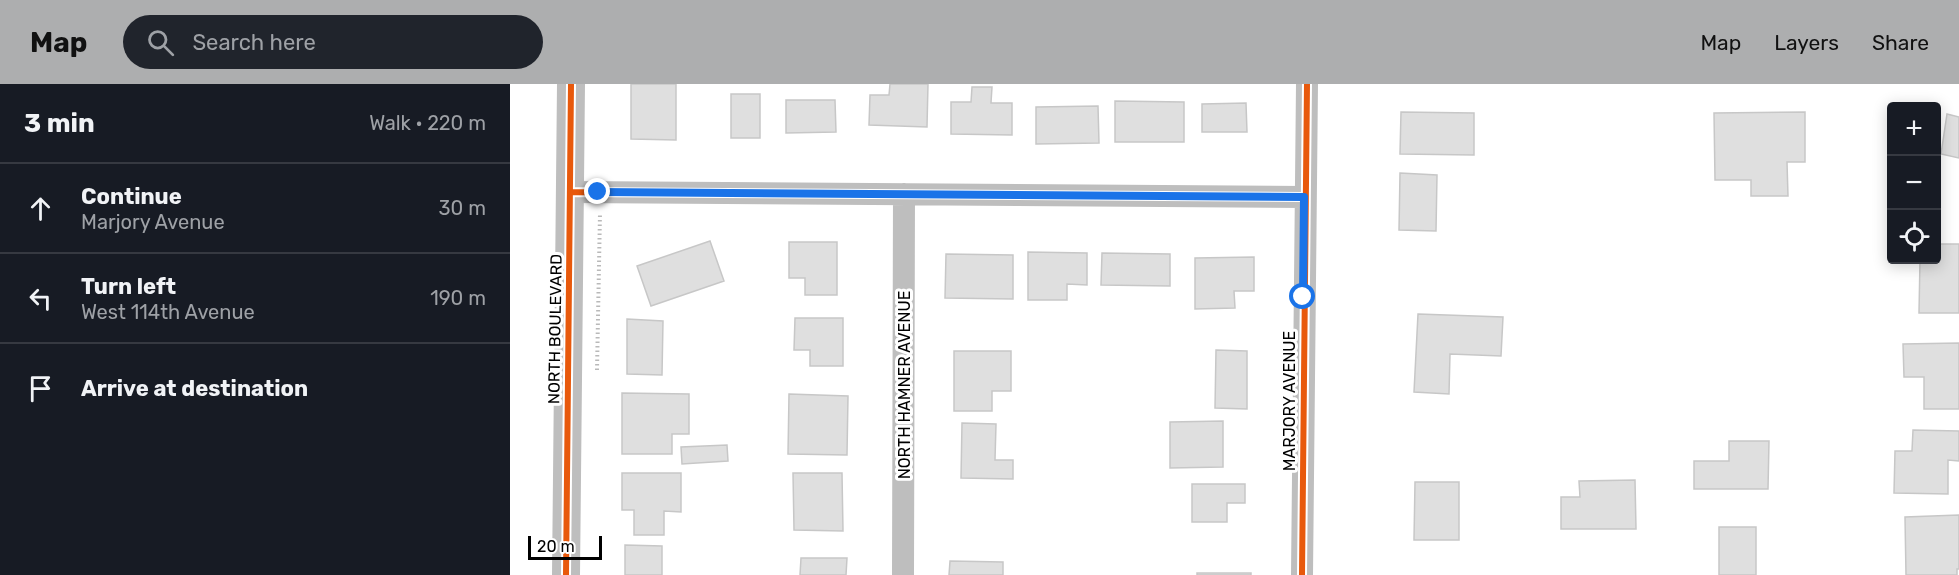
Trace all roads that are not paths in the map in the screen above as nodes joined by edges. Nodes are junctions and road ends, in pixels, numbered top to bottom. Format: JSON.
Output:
{"nodes":[{"id":1,"x":572,"y":84,"type":"edge"},
{"id":2,"x":1306,"y":84,"type":"edge"},
{"id":3,"x":570,"y":192,"type":"junction"},
{"id":4,"x":904,"y":194,"type":"junction"},
{"id":5,"x":1304,"y":197,"type":"junction"},
{"id":6,"x":566,"y":575,"type":"edge"},
{"id":7,"x":903,"y":575,"type":"edge"},
{"id":8,"x":1302,"y":575,"type":"edge"}],
"edges":[{"from":1,"to":3,"type":"street","name":"NORTH BOULEVARD"},
{"from":2,"to":5,"type":"street","name":"MARJORY AVENUE"},
{"from":3,"to":4,"type":"street"},
{"from":3,"to":6,"type":"street","name":"NORTH BOULEVARD"},
{"from":4,"to":5,"type":"street"},
{"from":4,"to":7,"type":"street","name":"NORTH HAMNER AVENUE"},
{"from":5,"to":8,"type":"street","name":"MARJORY AVENUE"}]}
